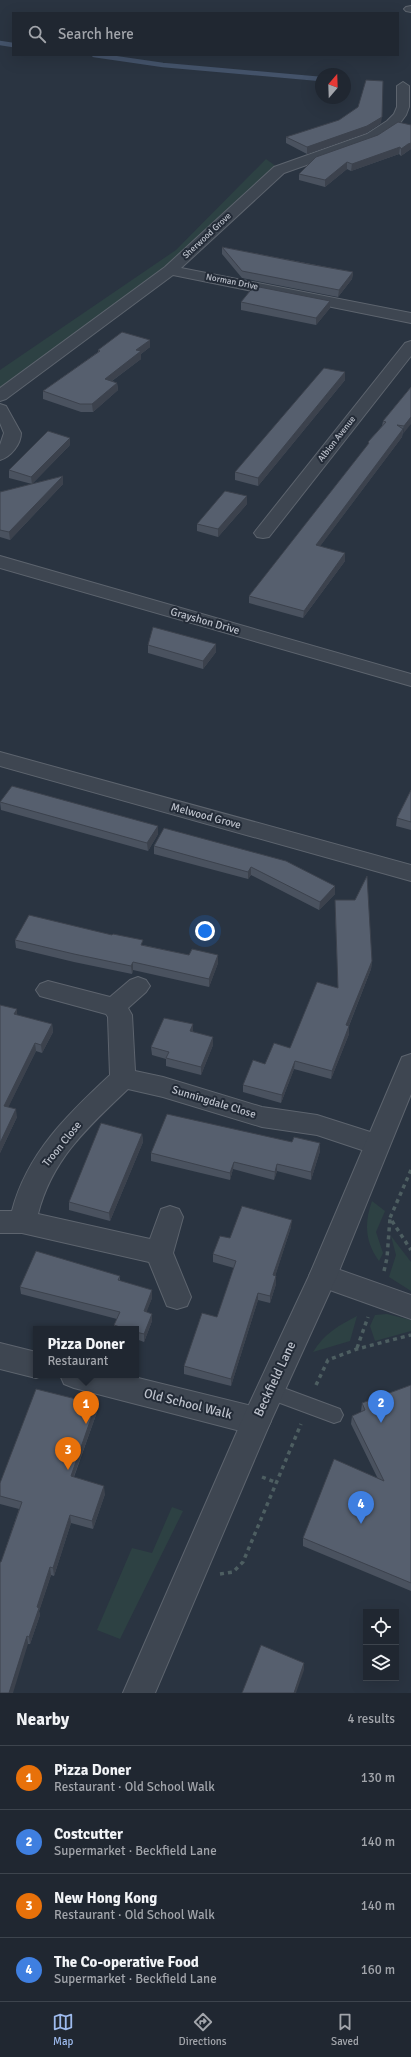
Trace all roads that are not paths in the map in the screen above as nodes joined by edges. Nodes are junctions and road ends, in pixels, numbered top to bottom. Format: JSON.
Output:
{"nodes":[{"id":1,"x":403,"y":86,"type":"dead end"},
{"id":2,"x":170,"y":270,"type":"junction"},
{"id":3,"x":411,"y":318,"type":"edge"},
{"id":4,"x":411,"y":346,"type":"edge"},
{"id":5,"x":0,"y":396,"type":"edge"},
{"id":6,"x":0,"y":409,"type":"edge"},
{"id":7,"x":0,"y":454,"type":"edge"},
{"id":8,"x":263,"y":533,"type":"dead end"},
{"id":9,"x":0,"y":562,"type":"edge"},
{"id":10,"x":411,"y":680,"type":"edge"},
{"id":11,"x":0,"y":759,"type":"edge"},
{"id":12,"x":411,"y":873,"type":"edge"},
{"id":13,"x":138,"y":986,"type":"dead end"},
{"id":14,"x":48,"y":990,"type":"dead end"},
{"id":15,"x":114,"y":1007,"type":"junction"},
{"id":16,"x":411,"y":1064,"type":"edge"},
{"id":17,"x":123,"y":1078,"type":"junction"},
{"id":18,"x":377,"y":1144,"type":"junction"},
{"id":19,"x":170,"y":1217,"type":"dead end"},
{"id":20,"x":11,"y":1222,"type":"edge"},
{"id":21,"x":159,"y":1253,"type":"junction"},
{"id":22,"x":323,"y":1276,"type":"junction"},
{"id":23,"x":177,"y":1297,"type":"dead end"},
{"id":24,"x":411,"y":1306,"type":"edge"},
{"id":25,"x":0,"y":1356,"type":"edge"},
{"id":26,"x":33,"y":1364,"type":"edge"},
{"id":27,"x":86,"y":1378,"type":"edge"},
{"id":28,"x":270,"y":1391,"type":"junction"},
{"id":29,"x":334,"y":1414,"type":"dead end"},
{"id":30,"x":256,"y":1421,"type":"junction"},
{"id":31,"x":138,"y":1693,"type":"edge"}],
"edges":[{"from":1,"to":2,"type":"street","name":"Sherwood Grove"},
{"from":2,"to":3,"type":"street","name":"Norman Drive"},
{"from":2,"to":5,"type":"street","name":"Sherwood Grove"},
{"from":4,"to":8,"type":"street","name":"Albion Avenue"},
{"from":6,"to":7,"type":"street"},
{"from":9,"to":10,"type":"street","name":"Grayshon Drive"},
{"from":11,"to":12,"type":"street","name":"Melwood Grove"},
{"from":13,"to":15,"type":"street"},
{"from":14,"to":15,"type":"street"},
{"from":15,"to":17,"type":"street"},
{"from":16,"to":18,"type":"street","name":"Beckfield Lane"},
{"from":17,"to":18,"type":"street","name":"Sunningdale Close"},
{"from":17,"to":20,"type":"street","name":"Troon Close"},
{"from":18,"to":22,"type":"street","name":"Beckfield Lane"},
{"from":19,"to":21,"type":"street"},
{"from":20,"to":21,"type":"street","name":"Troon Close"},
{"from":21,"to":23,"type":"street"},
{"from":22,"to":24,"type":"street"},
{"from":22,"to":28,"type":"street","name":"Beckfield Lane"},
{"from":25,"to":26,"type":"street"},
{"from":27,"to":30,"type":"street","name":"Old School Walk"},
{"from":28,"to":29,"type":"lane"},
{"from":28,"to":30,"type":"street","name":"Beckfield Lane"},
{"from":30,"to":31,"type":"street","name":"Beckfield Lane"}]}
